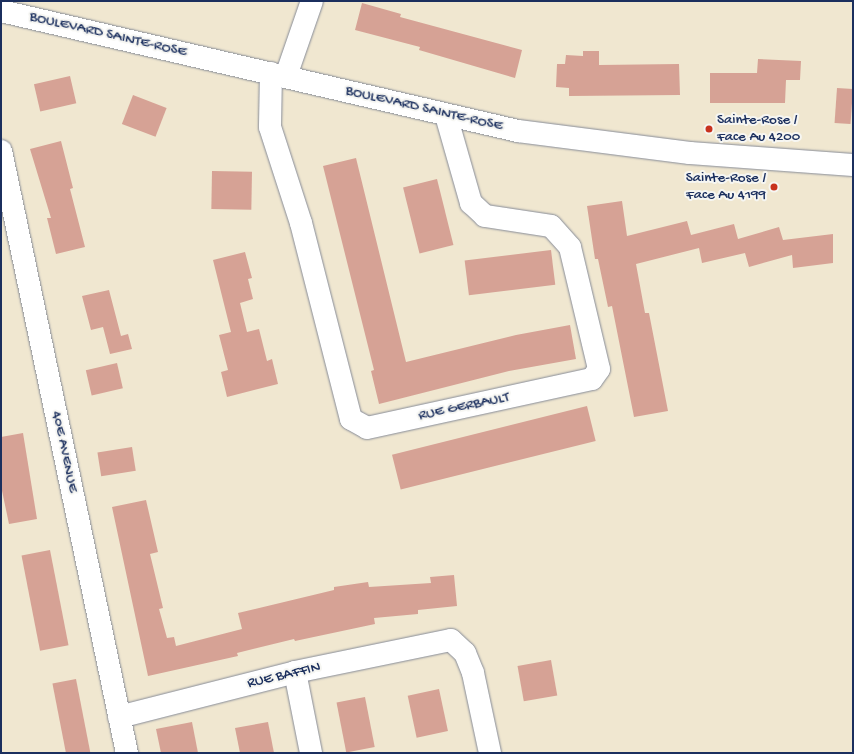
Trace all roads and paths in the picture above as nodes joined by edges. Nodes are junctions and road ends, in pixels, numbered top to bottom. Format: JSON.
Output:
{"nodes":[{"id":1,"x":312,"y":1,"type":"edge"},
{"id":2,"x":1,"y":11,"type":"edge"},
{"id":3,"x":279,"y":75,"type":"junction"},
{"id":4,"x":446,"y":115,"type":"junction"},
{"id":5,"x":1,"y":151,"type":"edge"},
{"id":6,"x":853,"y":165,"type":"edge"},
{"id":7,"x":295,"y":672,"type":"junction"},
{"id":8,"x":120,"y":717,"type":"junction"},
{"id":9,"x":127,"y":753,"type":"edge"},
{"id":10,"x":311,"y":753,"type":"edge"},
{"id":11,"x":490,"y":753,"type":"edge"}],
"edges":[{"from":1,"to":3,"type":"street"},
{"from":2,"to":3,"type":"street","name":"BOULEVARD SAINTE-ROSE"},
{"from":3,"to":4,"type":"street","name":"BOULEVARD SAINTE-ROSE"},
{"from":3,"to":4,"type":"street","name":"RUE GERBAULT"},
{"from":4,"to":6,"type":"street","name":"BOULEVARD SAINTE-ROSE"},
{"from":5,"to":8,"type":"street","name":"40E AVENUE"},
{"from":7,"to":8,"type":"street","name":"RUE BAFFIN"},
{"from":7,"to":10,"type":"street"},
{"from":7,"to":11,"type":"street","name":"RUE BAFFIN"},
{"from":8,"to":9,"type":"street","name":"40E AVENUE"}]}
